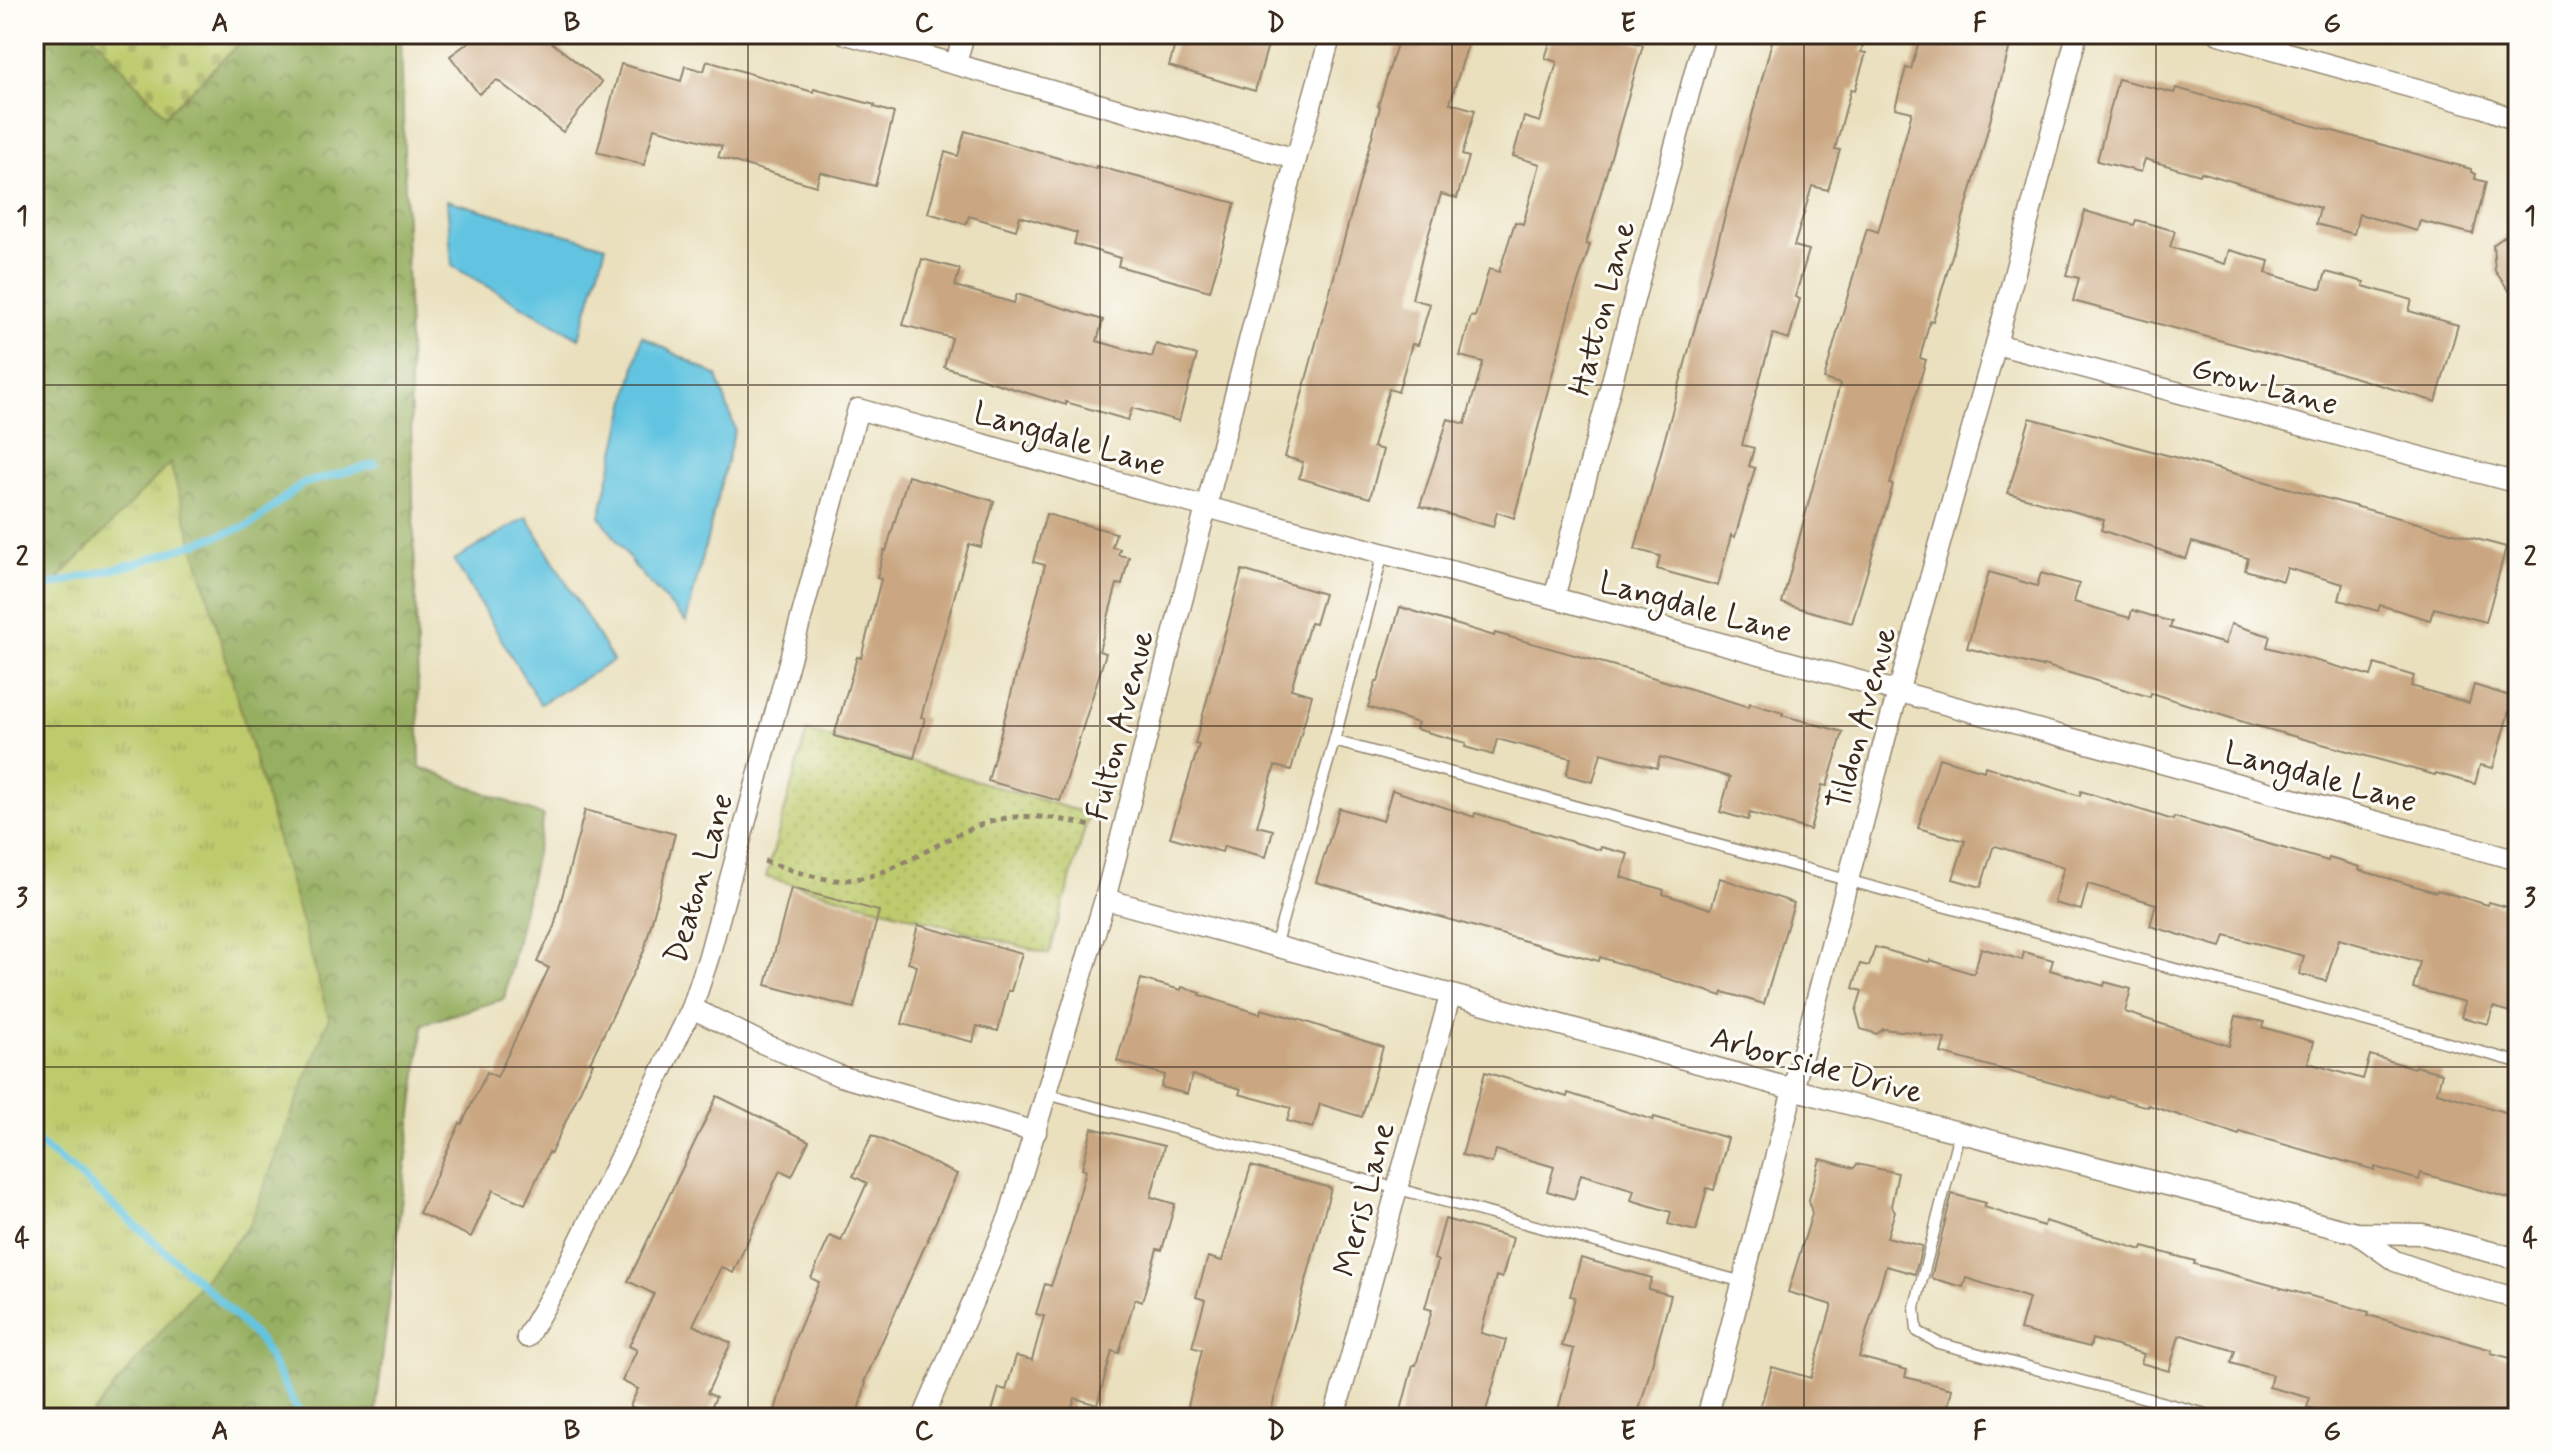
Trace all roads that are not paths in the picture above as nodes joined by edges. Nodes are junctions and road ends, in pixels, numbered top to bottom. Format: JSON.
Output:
{"nodes":[{"id":1,"x":846,"y":34,"type":"edge"},
{"id":2,"x":964,"y":34,"type":"edge"},
{"id":3,"x":1331,"y":34,"type":"edge"},
{"id":4,"x":1705,"y":34,"type":"edge"},
{"id":5,"x":2077,"y":34,"type":"edge"},
{"id":6,"x":2219,"y":34,"type":"edge"},
{"id":7,"x":956,"y":63,"type":"junction"},
{"id":8,"x":2518,"y":121,"type":"edge"},
{"id":9,"x":1296,"y":159,"type":"junction"},
{"id":10,"x":1996,"y":344,"type":"junction"},
{"id":11,"x":858,"y":409,"type":"joint"},
{"id":12,"x":2518,"y":483,"type":"edge"},
{"id":13,"x":1206,"y":507,"type":"junction"},
{"id":14,"x":1383,"y":553,"type":"junction"},
{"id":15,"x":1554,"y":598,"type":"junction"},
{"id":16,"x":1898,"y":692,"type":"junction"},
{"id":17,"x":1334,"y":741,"type":"junction"},
{"id":18,"x":2518,"y":860,"type":"edge"},
{"id":19,"x":1848,"y":881,"type":"junction"},
{"id":20,"x":1105,"y":899,"type":"junction"},
{"id":21,"x":1275,"y":946,"type":"junction"},
{"id":22,"x":1450,"y":996,"type":"junction"},
{"id":23,"x":692,"y":1008,"type":"junction"},
{"id":24,"x":2518,"y":1062,"type":"edge"},
{"id":25,"x":1794,"y":1090,"type":"junction"},
{"id":26,"x":1047,"y":1094,"type":"junction"},
{"id":27,"x":1036,"y":1132,"type":"junction"},
{"id":28,"x":1959,"y":1133,"type":"junction"},
{"id":29,"x":1397,"y":1189,"type":"junction"},
{"id":30,"x":2356,"y":1233,"type":"junction"},
{"id":31,"x":2518,"y":1259,"type":"edge"},
{"id":32,"x":1743,"y":1282,"type":"junction"},
{"id":33,"x":2518,"y":1299,"type":"edge"},
{"id":34,"x":527,"y":1337,"type":"dead end"},
{"id":35,"x":923,"y":1418,"type":"edge"},
{"id":36,"x":1334,"y":1418,"type":"edge"},
{"id":37,"x":1707,"y":1418,"type":"edge"},
{"id":38,"x":2221,"y":1418,"type":"edge"}],
"edges":[{"from":1,"to":7,"type":"street"},
{"from":2,"to":7,"type":"street"},
{"from":3,"to":9,"type":"street","name":"Fulton Avenue"},
{"from":4,"to":15,"type":"street","name":"Hatton Lane"},
{"from":5,"to":10,"type":"street","name":"Tildon Avenue"},
{"from":6,"to":8,"type":"street"},
{"from":7,"to":9,"type":"street"},
{"from":9,"to":13,"type":"street","name":"Fulton Avenue"},
{"from":10,"to":12,"type":"street","name":"Grow Lane"},
{"from":10,"to":16,"type":"street","name":"Tildon Avenue"},
{"from":11,"to":13,"type":"street","name":"Langdale Lane"},
{"from":11,"to":23,"type":"street","name":"Deaton Lane"},
{"from":13,"to":14,"type":"street","name":"Langdale Lane"},
{"from":13,"to":20,"type":"street","name":"Fulton Avenue"},
{"from":14,"to":15,"type":"street","name":"Langdale Lane"},
{"from":14,"to":17,"type":"lane"},
{"from":15,"to":16,"type":"street","name":"Langdale Lane"},
{"from":16,"to":18,"type":"street","name":"Langdale Lane"},
{"from":16,"to":19,"type":"street","name":"Tildon Avenue"},
{"from":17,"to":19,"type":"lane"},
{"from":17,"to":21,"type":"lane"},
{"from":19,"to":24,"type":"lane"},
{"from":19,"to":25,"type":"street","name":"Tildon Avenue"},
{"from":20,"to":21,"type":"street","name":"Arborside Drive"},
{"from":20,"to":26,"type":"street","name":"Fulton Avenue"},
{"from":21,"to":22,"type":"street","name":"Arborside Drive"},
{"from":22,"to":25,"type":"street","name":"Arborside Drive"},
{"from":22,"to":29,"type":"street","name":"Meris Lane"},
{"from":23,"to":27,"type":"street"},
{"from":23,"to":34,"type":"street","name":"Deaton Lane"},
{"from":25,"to":28,"type":"street","name":"Arborside Drive"},
{"from":25,"to":32,"type":"street","name":"Tildon Avenue"},
{"from":26,"to":27,"type":"street","name":"Fulton Avenue"},
{"from":26,"to":29,"type":"lane"},
{"from":27,"to":35,"type":"street","name":"Fulton Avenue"},
{"from":28,"to":30,"type":"street","name":"Arborside Drive"},
{"from":28,"to":38,"type":"lane"},
{"from":29,"to":32,"type":"lane"},
{"from":29,"to":36,"type":"street","name":"Meris Lane"},
{"from":30,"to":31,"type":"street","name":"Arborside Drive"},
{"from":30,"to":33,"type":"street"},
{"from":32,"to":37,"type":"street","name":"Tildon Avenue"}]}
